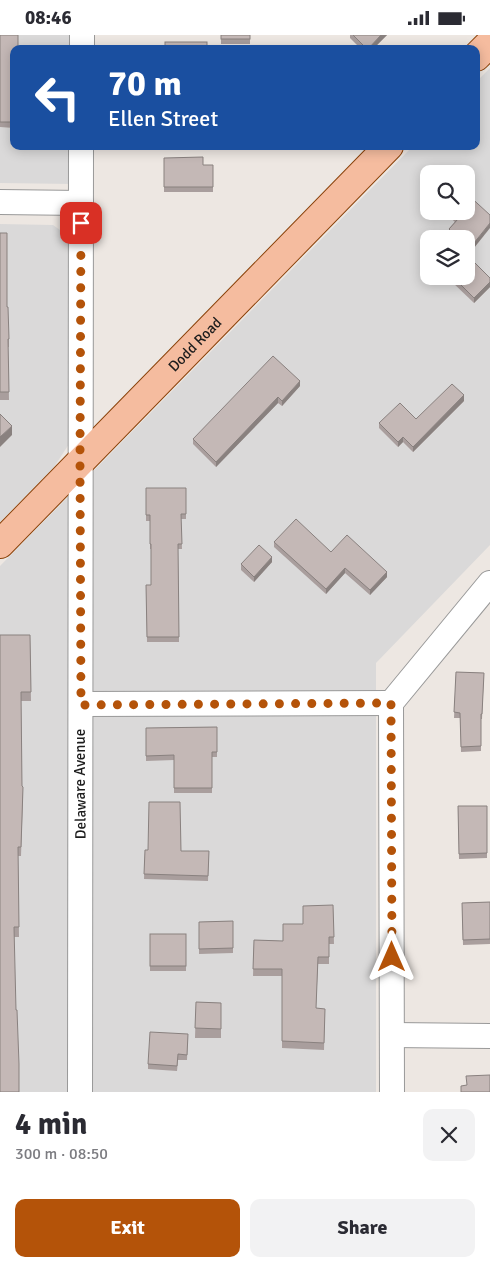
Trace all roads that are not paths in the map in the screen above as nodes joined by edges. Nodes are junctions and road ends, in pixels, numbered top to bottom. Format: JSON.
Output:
{"nodes":[{"id":1,"x":490,"y":43,"type":"edge"},
{"id":2,"x":480,"y":53,"type":"edge"},
{"id":3,"x":81,"y":150,"type":"edge"},
{"id":4,"x":385,"y":150,"type":"edge"},
{"id":5,"x":0,"y":202,"type":"edge"},
{"id":6,"x":81,"y":203,"type":"junction"},
{"id":7,"x":80,"y":461,"type":"junction"},
{"id":8,"x":0,"y":544,"type":"edge"},
{"id":9,"x":490,"y":583,"type":"edge"},
{"id":10,"x":391,"y":703,"type":"junction"},
{"id":11,"x":81,"y":705,"type":"junction"},
{"id":12,"x":392,"y":1035,"type":"junction"},
{"id":13,"x":490,"y":1036,"type":"edge"},
{"id":14,"x":80,"y":1092,"type":"edge"},
{"id":15,"x":392,"y":1092,"type":"edge"}],
"edges":[{"from":1,"to":2,"type":"main road"},
{"from":3,"to":6,"type":"street","name":"Delaware Avenue"},
{"from":4,"to":7,"type":"main road","name":"Dodd Road"},
{"from":5,"to":6,"type":"street"},
{"from":6,"to":7,"type":"street","name":"Delaware Avenue"},
{"from":7,"to":8,"type":"main road","name":"Dodd Road"},
{"from":7,"to":11,"type":"street","name":"Delaware Avenue"},
{"from":9,"to":10,"type":"street"},
{"from":10,"to":11,"type":"street"},
{"from":10,"to":12,"type":"street"},
{"from":11,"to":14,"type":"street","name":"Delaware Avenue"},
{"from":12,"to":13,"type":"street"},
{"from":12,"to":15,"type":"street"}]}
